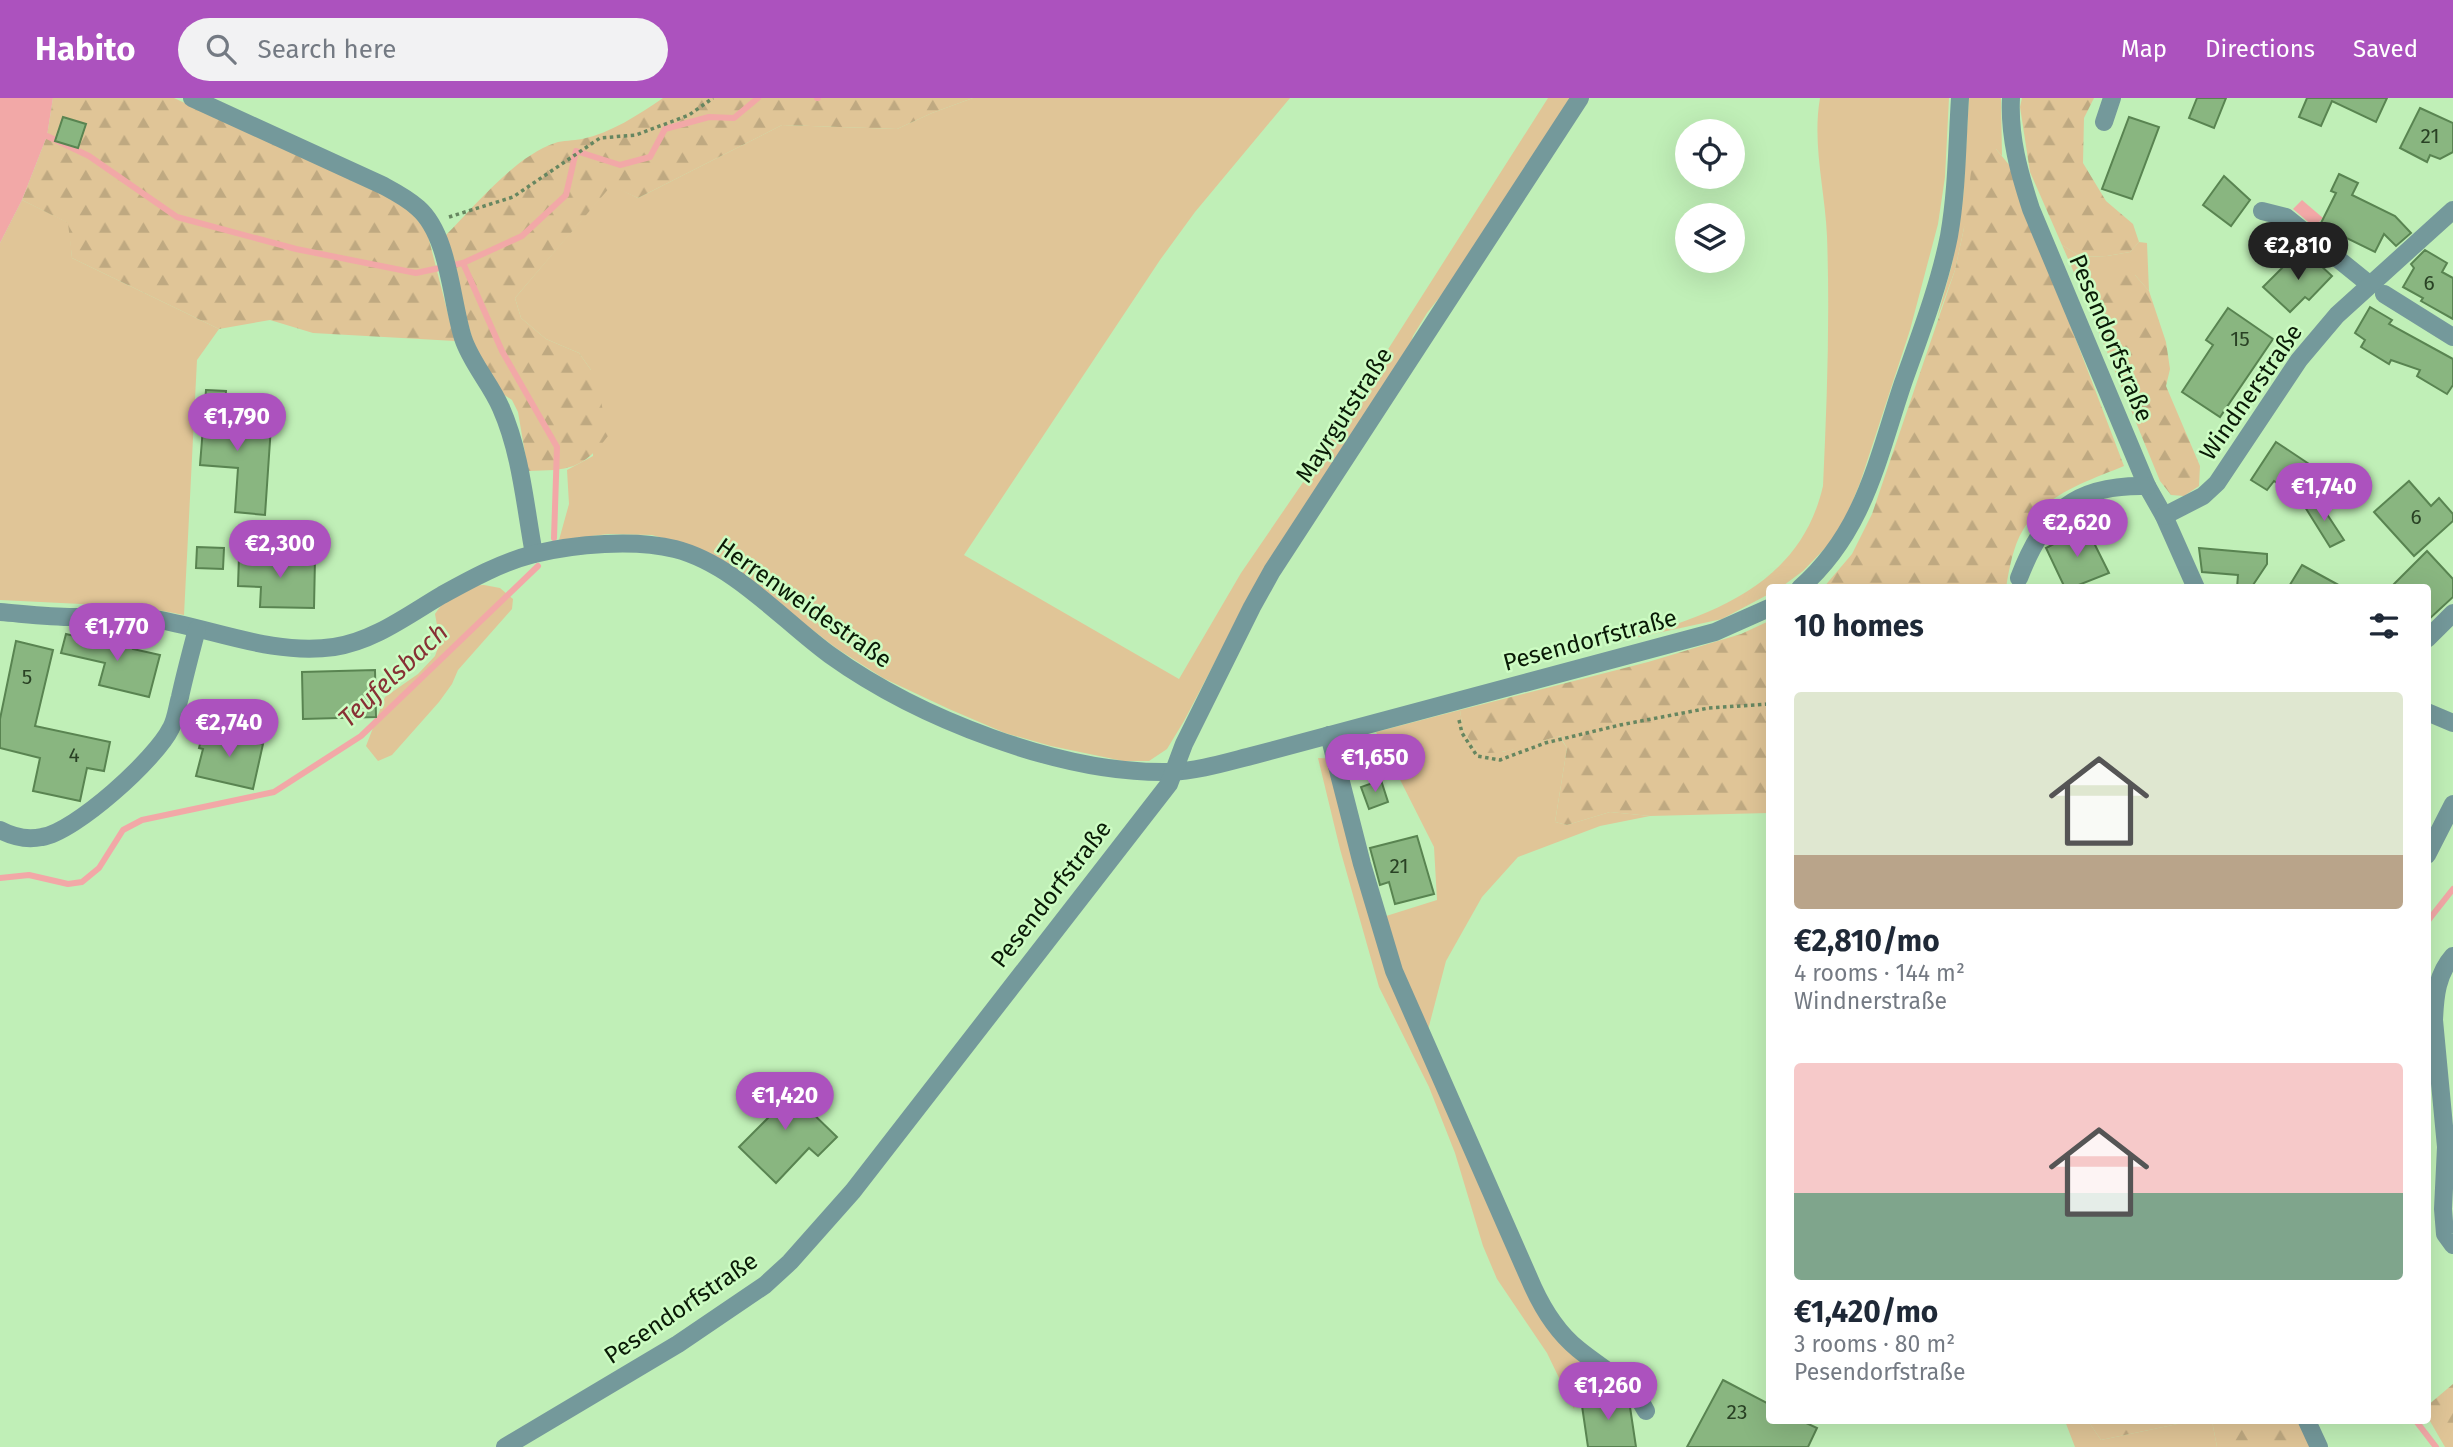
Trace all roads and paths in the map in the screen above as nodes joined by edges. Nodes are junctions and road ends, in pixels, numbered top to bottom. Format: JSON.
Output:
{"nodes":[{"id":1,"x":192,"y":98,"type":"edge"},
{"id":2,"x":713,"y":98,"type":"edge"},
{"id":3,"x":1580,"y":98,"type":"edge"},
{"id":4,"x":1960,"y":98,"type":"edge"},
{"id":5,"x":2011,"y":98,"type":"edge"},
{"id":6,"x":2112,"y":98,"type":"edge"},
{"id":7,"x":2104,"y":122,"type":"dead end"},
{"id":8,"x":2453,"y":210,"type":"edge"},
{"id":9,"x":2262,"y":211,"type":"dead end"},
{"id":10,"x":430,"y":223,"type":"junction"},
{"id":11,"x":2376,"y":289,"type":"junction"},
{"id":12,"x":2453,"y":337,"type":"edge"},
{"id":13,"x":2147,"y":486,"type":"junction"},
{"id":14,"x":2164,"y":516,"type":"junction"},
{"id":15,"x":534,"y":554,"type":"junction"},
{"id":16,"x":2019,"y":578,"type":"dead end"},
{"id":17,"x":1805,"y":584,"type":"edge"},
{"id":18,"x":2194,"y":584,"type":"edge"},
{"id":19,"x":1766,"y":609,"type":"edge"},
{"id":20,"x":0,"y":612,"type":"edge"},
{"id":21,"x":2453,"y":613,"type":"edge"},
{"id":22,"x":197,"y":629,"type":"junction"},
{"id":23,"x":2431,"y":635,"type":"edge"},
{"id":24,"x":1456,"y":701,"type":"junction"},
{"id":25,"x":1766,"y":704,"type":"edge"},
{"id":26,"x":2431,"y":714,"type":"edge"},
{"id":27,"x":2453,"y":723,"type":"edge"},
{"id":28,"x":1329,"y":736,"type":"junction"},
{"id":29,"x":1174,"y":772,"type":"junction"},
{"id":30,"x":2453,"y":804,"type":"edge"},
{"id":31,"x":0,"y":830,"type":"edge"},
{"id":32,"x":2431,"y":847,"type":"edge"},
{"id":33,"x":2453,"y":956,"type":"edge"},
{"id":34,"x":2453,"y":1245,"type":"edge"},
{"id":35,"x":1646,"y":1411,"type":"dead end"},
{"id":36,"x":2308,"y":1424,"type":"edge"},
{"id":37,"x":505,"y":1447,"type":"edge"},
{"id":38,"x":2319,"y":1447,"type":"edge"}],
"edges":[{"from":1,"to":10,"type":"street"},
{"from":2,"to":10,"type":"path"},
{"from":3,"to":29,"type":"street","name":"Mayrgutstraße"},
{"from":4,"to":17,"type":"street"},
{"from":5,"to":13,"type":"street","name":"Pesendorfstraße"},
{"from":6,"to":7,"type":"street"},
{"from":8,"to":11,"type":"street","name":"Windnerstraße"},
{"from":9,"to":11,"type":"street"},
{"from":10,"to":15,"type":"street"},
{"from":11,"to":12,"type":"street"},
{"from":11,"to":14,"type":"street","name":"Windnerstraße"},
{"from":13,"to":14,"type":"street","name":"Pesendorfstraße"},
{"from":13,"to":16,"type":"street"},
{"from":14,"to":18,"type":"street","name":"Pesendorfstraße"},
{"from":15,"to":22,"type":"street","name":"Herrenweidestraße"},
{"from":15,"to":29,"type":"street","name":"Herrenweidestraße"},
{"from":19,"to":24,"type":"street","name":"Pesendorfstraße"},
{"from":20,"to":22,"type":"street","name":"Herrenweidestraße"},
{"from":21,"to":23,"type":"street"},
{"from":22,"to":31,"type":"street"},
{"from":24,"to":25,"type":"path"},
{"from":24,"to":28,"type":"street","name":"Pesendorfstraße"},
{"from":26,"to":27,"type":"street"},
{"from":28,"to":29,"type":"street","name":"Pesendorfstraße"},
{"from":28,"to":35,"type":"street"},
{"from":29,"to":37,"type":"street","name":"Pesendorfstraße"},
{"from":30,"to":32,"type":"street"},
{"from":33,"to":34,"type":"street"},
{"from":36,"to":38,"type":"street"}]}
